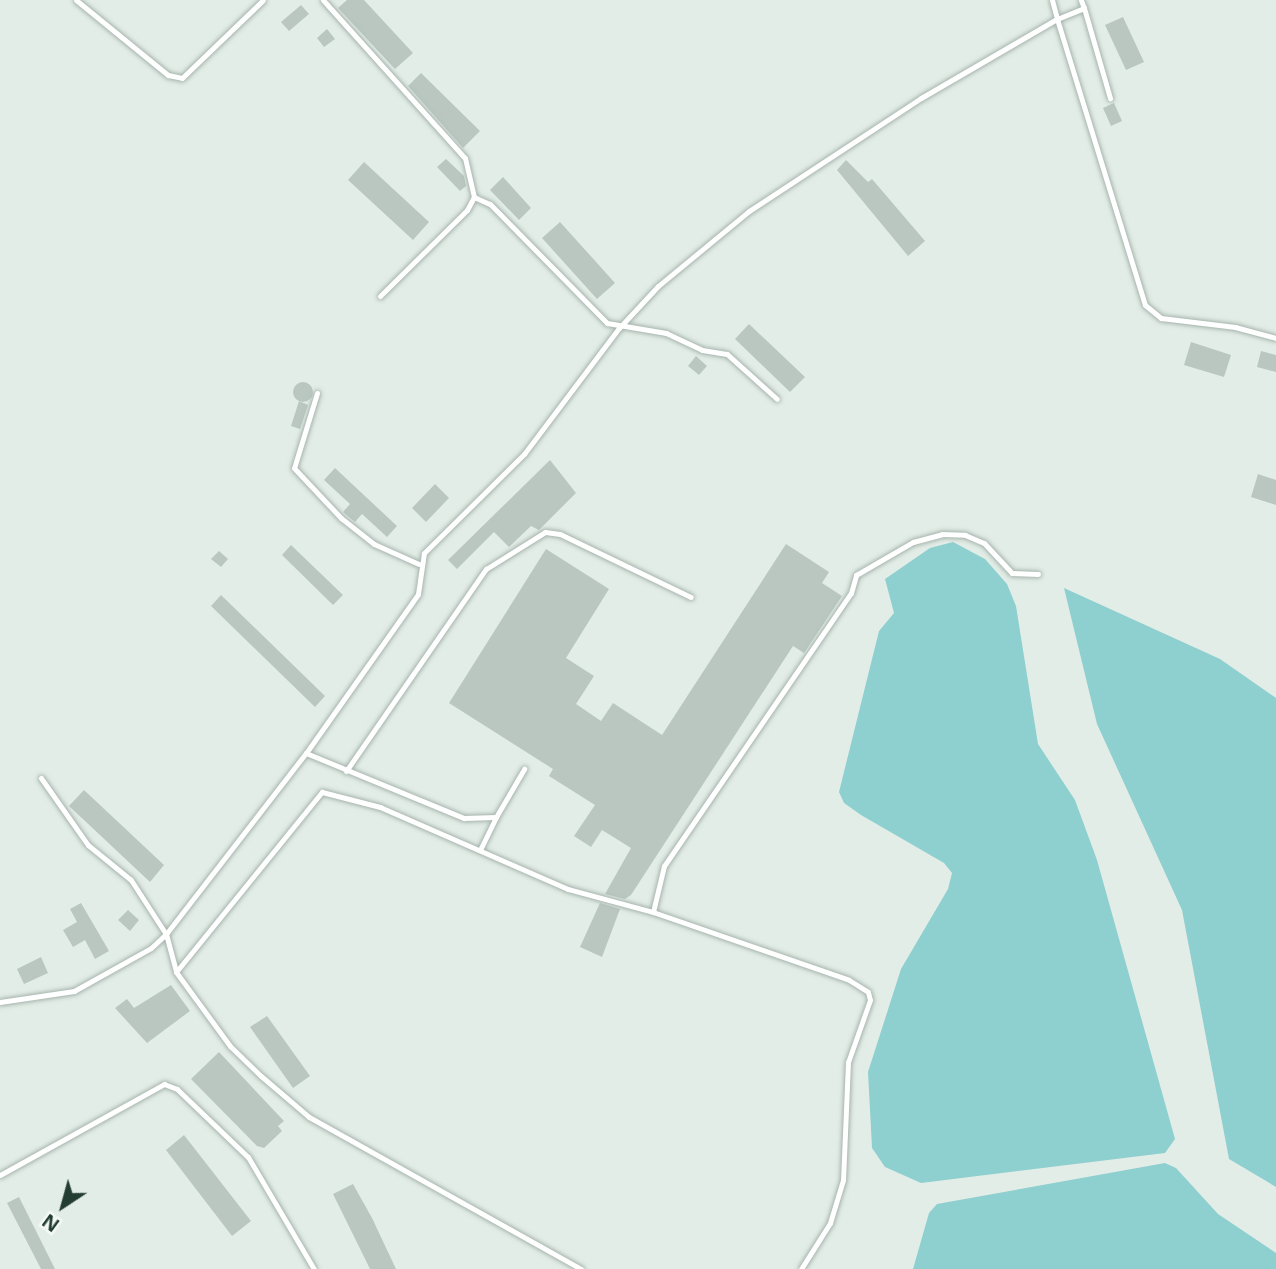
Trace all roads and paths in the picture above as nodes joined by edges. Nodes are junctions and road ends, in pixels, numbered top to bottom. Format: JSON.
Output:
{"nodes":[{"id":1,"x":76,"y":0,"type":"edge"},
{"id":2,"x":262,"y":0,"type":"edge"},
{"id":3,"x":323,"y":0,"type":"edge"},
{"id":4,"x":1052,"y":0,"type":"edge"},
{"id":5,"x":1081,"y":0,"type":"edge"},
{"id":6,"x":1084,"y":8,"type":"junction"},
{"id":7,"x":1057,"y":19,"type":"junction"},
{"id":8,"x":1110,"y":98,"type":"dead end"},
{"id":9,"x":474,"y":197,"type":"junction"},
{"id":10,"x":380,"y":296,"type":"dead end"},
{"id":11,"x":619,"y":328,"type":"junction"},
{"id":12,"x":1276,"y":338,"type":"edge"},
{"id":13,"x":317,"y":393,"type":"dead end"},
{"id":14,"x":777,"y":399,"type":"dead end"},
{"id":15,"x":419,"y":564,"type":"junction"},
{"id":16,"x":1038,"y":574,"type":"dead end"},
{"id":17,"x":691,"y":597,"type":"dead end"},
{"id":18,"x":306,"y":753,"type":"junction"},
{"id":19,"x":524,"y":769,"type":"dead end"},
{"id":20,"x":346,"y":771,"type":"junction"},
{"id":21,"x":41,"y":778,"type":"dead end"},
{"id":22,"x":496,"y":817,"type":"junction"},
{"id":23,"x":480,"y":850,"type":"junction"},
{"id":24,"x":653,"y":912,"type":"junction"},
{"id":25,"x":166,"y":934,"type":"junction"},
{"id":26,"x":176,"y":972,"type":"junction"},
{"id":27,"x":0,"y":1002,"type":"edge"},
{"id":28,"x":0,"y":1175,"type":"edge"},
{"id":29,"x":314,"y":1269,"type":"edge"},
{"id":30,"x":581,"y":1269,"type":"edge"},
{"id":31,"x":801,"y":1269,"type":"edge"}],
"edges":[{"from":1,"to":2,"type":"lane"},
{"from":3,"to":9,"type":"lane"},
{"from":4,"to":7,"type":"lane"},
{"from":5,"to":6,"type":"lane"},
{"from":6,"to":7,"type":"lane"},
{"from":6,"to":8,"type":"lane"},
{"from":7,"to":11,"type":"lane"},
{"from":7,"to":12,"type":"lane"},
{"from":9,"to":10,"type":"lane"},
{"from":9,"to":11,"type":"lane"},
{"from":11,"to":14,"type":"lane"},
{"from":11,"to":15,"type":"lane"},
{"from":13,"to":15,"type":"lane"},
{"from":15,"to":18,"type":"lane"},
{"from":16,"to":24,"type":"lane"},
{"from":17,"to":20,"type":"lane"},
{"from":18,"to":20,"type":"lane"},
{"from":18,"to":25,"type":"lane"},
{"from":19,"to":22,"type":"lane"},
{"from":20,"to":22,"type":"lane"},
{"from":21,"to":25,"type":"lane"},
{"from":22,"to":23,"type":"lane"},
{"from":23,"to":24,"type":"lane"},
{"from":23,"to":26,"type":"lane"},
{"from":24,"to":31,"type":"lane"},
{"from":25,"to":26,"type":"lane"},
{"from":25,"to":27,"type":"lane"},
{"from":26,"to":30,"type":"lane"},
{"from":28,"to":29,"type":"lane"}]}
